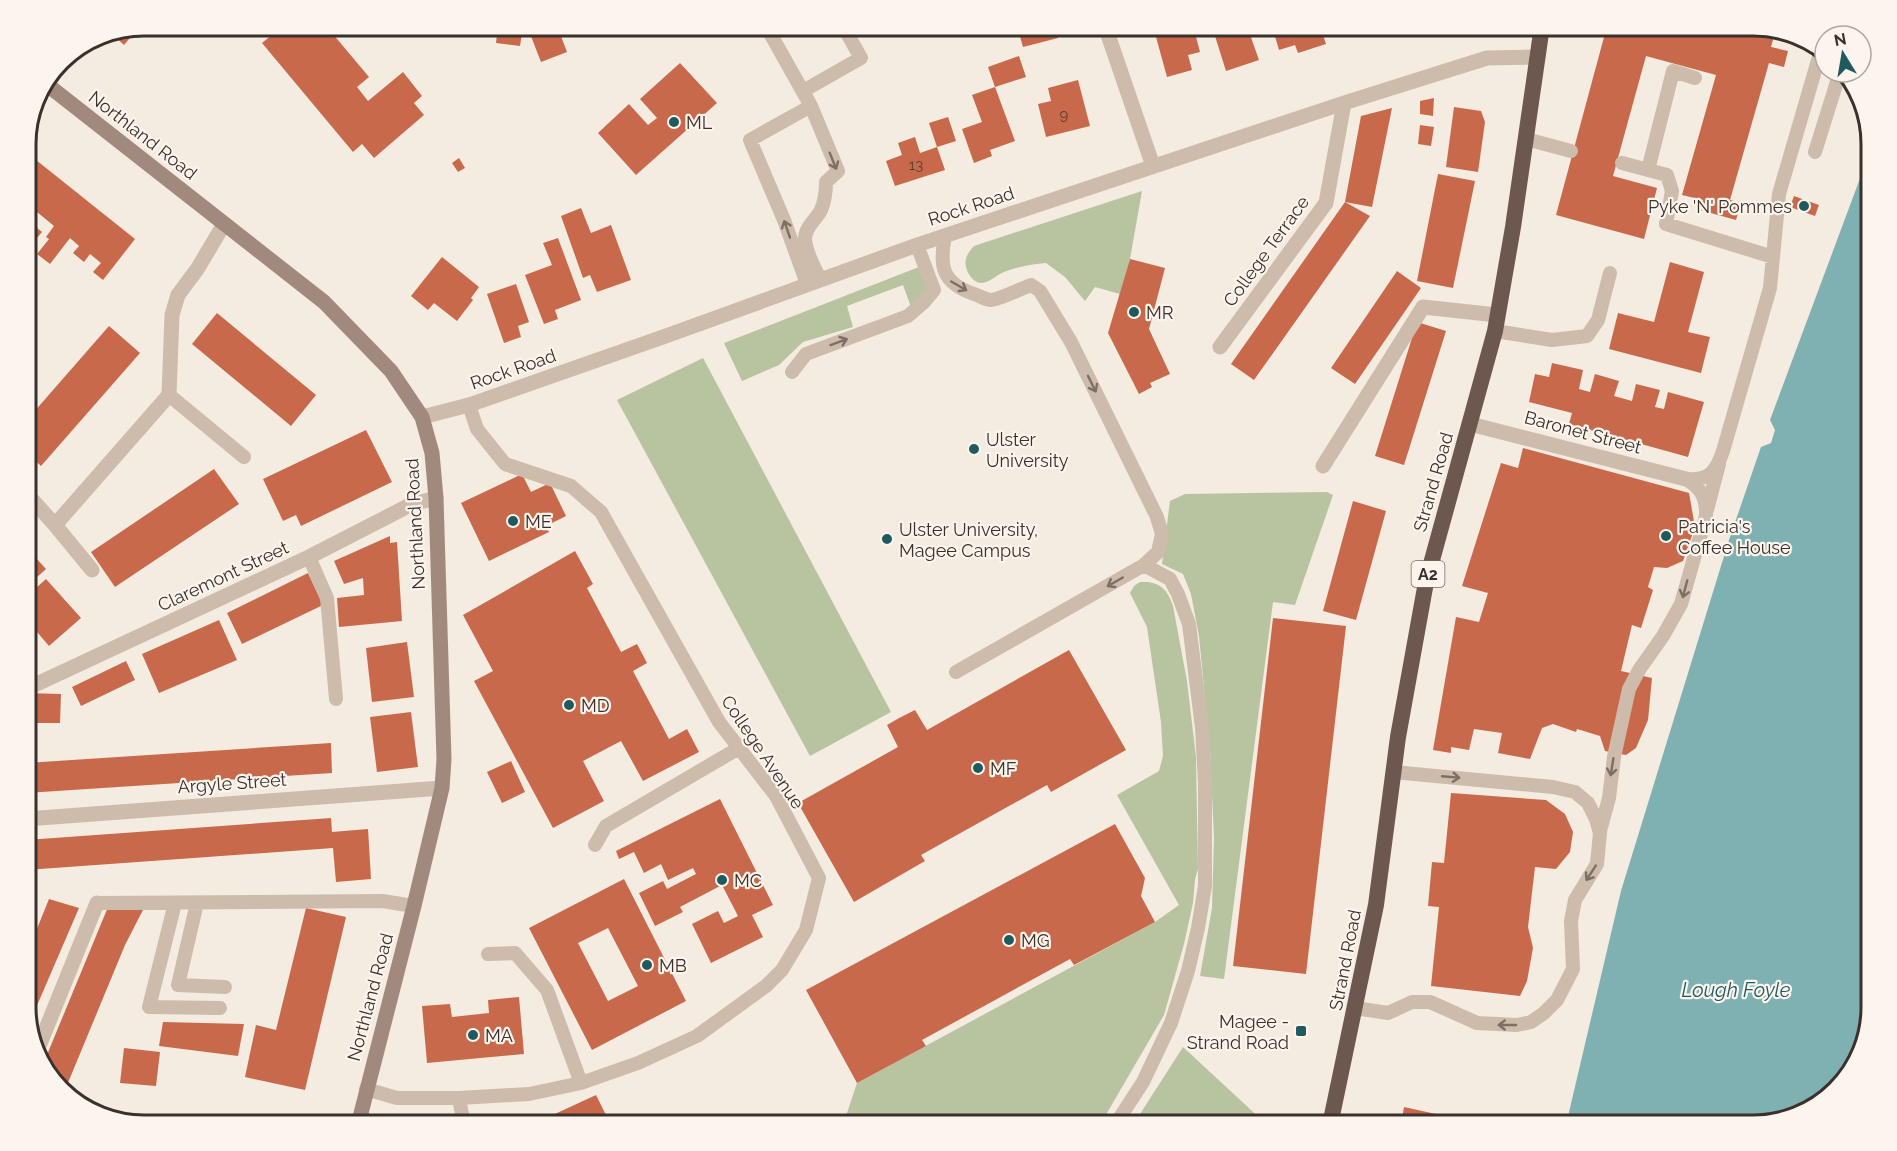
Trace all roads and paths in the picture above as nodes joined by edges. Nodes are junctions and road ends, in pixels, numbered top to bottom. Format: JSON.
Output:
{"nodes":[{"id":1,"x":772,"y":36,"type":"edge"},
{"id":2,"x":849,"y":36,"type":"edge"},
{"id":3,"x":1108,"y":36,"type":"edge"},
{"id":4,"x":1541,"y":36,"type":"edge"},
{"id":5,"x":1538,"y":57,"type":"junction"},
{"id":6,"x":1813,"y":77,"type":"edge"},
{"id":7,"x":1695,"y":78,"type":"dead end"},
{"id":8,"x":1836,"y":84,"type":"edge"},
{"id":9,"x":52,"y":88,"type":"edge"},
{"id":10,"x":803,"y":91,"type":"junction"},
{"id":11,"x":1344,"y":103,"type":"junction"},
{"id":12,"x":812,"y":106,"type":"junction"},
{"id":13,"x":1526,"y":139,"type":"junction"},
{"id":14,"x":1571,"y":150,"type":"dead end"},
{"id":15,"x":1815,"y":152,"type":"dead end"},
{"id":16,"x":1622,"y":163,"type":"dead end"},
{"id":17,"x":1153,"y":166,"type":"junction"},
{"id":18,"x":1648,"y":170,"type":"junction"},
{"id":19,"x":224,"y":224,"type":"junction"},
{"id":20,"x":945,"y":236,"type":"junction"},
{"id":21,"x":917,"y":245,"type":"junction"},
{"id":22,"x":1773,"y":257,"type":"junction"},
{"id":23,"x":1610,"y":273,"type":"dead end"},
{"id":24,"x":814,"y":282,"type":"junction"},
{"id":25,"x":1496,"y":323,"type":"junction"},
{"id":26,"x":1220,"y":347,"type":"dead end"},
{"id":27,"x":792,"y":372,"type":"dead end"},
{"id":28,"x":169,"y":395,"type":"junction"},
{"id":29,"x":469,"y":405,"type":"junction"},
{"id":30,"x":422,"y":417,"type":"junction"},
{"id":31,"x":1470,"y":424,"type":"junction"},
{"id":32,"x":1723,"y":451,"type":"junction"},
{"id":33,"x":244,"y":457,"type":"dead end"},
{"id":34,"x":1323,"y":466,"type":"dead end"},
{"id":35,"x":1686,"y":479,"type":"junction"},
{"id":36,"x":436,"y":498,"type":"junction"},
{"id":37,"x":36,"y":505,"type":"edge"},
{"id":38,"x":1706,"y":516,"type":"junction"},
{"id":39,"x":55,"y":525,"type":"junction"},
{"id":40,"x":309,"y":557,"type":"junction"},
{"id":41,"x":1144,"y":565,"type":"junction"},
{"id":42,"x":92,"y":570,"type":"dead end"},
{"id":43,"x":956,"y":672,"type":"dead end"},
{"id":44,"x":36,"y":684,"type":"edge"},
{"id":45,"x":336,"y":699,"type":"dead end"},
{"id":46,"x":739,"y":748,"type":"junction"},
{"id":47,"x":1393,"y":772,"type":"junction"},
{"id":48,"x":442,"y":788,"type":"junction"},
{"id":49,"x":36,"y":818,"type":"edge"},
{"id":50,"x":1600,"y":833,"type":"junction"},
{"id":51,"x":596,"y":845,"type":"dead end"},
{"id":52,"x":97,"y":903,"type":"joint"},
{"id":53,"x":175,"y":903,"type":"junction"},
{"id":54,"x":197,"y":903,"type":"junction"},
{"id":55,"x":414,"y":906,"type":"junction"},
{"id":56,"x":488,"y":954,"type":"dead end"},
{"id":57,"x":225,"y":987,"type":"dead end"},
{"id":58,"x":219,"y":1008,"type":"dead end"},
{"id":59,"x":1355,"y":1008,"type":"junction"},
{"id":60,"x":42,"y":1040,"type":"edge"},
{"id":61,"x":581,"y":1083,"type":"junction"},
{"id":62,"x":366,"y":1089,"type":"junction"},
{"id":63,"x":459,"y":1098,"type":"junction"},
{"id":64,"x":360,"y":1115,"type":"edge"},
{"id":65,"x":462,"y":1115,"type":"edge"},
{"id":66,"x":1122,"y":1115,"type":"edge"},
{"id":67,"x":1332,"y":1115,"type":"edge"}],
"edges":[{"from":1,"to":10,"type":"lane"},
{"from":2,"to":10,"type":"lane"},
{"from":3,"to":17,"type":"street"},
{"from":4,"to":5,"type":"highway","name":"Strand Road","number":"A2"},
{"from":5,"to":11,"type":"street","name":"Rock Road"},
{"from":5,"to":13,"type":"highway","name":"Strand Road","number":"A2"},
{"from":6,"to":22,"type":"lane"},
{"from":7,"to":18,"type":"lane"},
{"from":8,"to":15,"type":"lane"},
{"from":9,"to":19,"type":"main road","name":"Northland Road"},
{"from":10,"to":12,"type":"lane"},
{"from":11,"to":17,"type":"street","name":"Rock Road"},
{"from":11,"to":26,"type":"street","name":"College Terrace"},
{"from":12,"to":24,"type":"lane","one_way":true},
{"from":24,"to":12,"type":"lane","one_way":true},
{"from":13,"to":14,"type":"lane"},
{"from":13,"to":25,"type":"highway","name":"Strand Road","number":"A2"},
{"from":16,"to":18,"type":"lane"},
{"from":17,"to":20,"type":"street","name":"Rock Road"},
{"from":18,"to":22,"type":"lane"},
{"from":19,"to":28,"type":"street"},
{"from":19,"to":30,"type":"main road","name":"Northland Road"},
{"from":20,"to":21,"type":"street","name":"Rock Road"},
{"from":20,"to":41,"type":"lane","one_way":true},
{"from":21,"to":24,"type":"street","name":"Rock Road"},
{"from":27,"to":21,"type":"lane","one_way":true},
{"from":22,"to":32,"type":"lane"},
{"from":23,"to":25,"type":"lane"},
{"from":24,"to":29,"type":"street","name":"Rock Road"},
{"from":25,"to":31,"type":"highway","name":"Strand Road","number":"A2"},
{"from":25,"to":34,"type":"street"},
{"from":28,"to":33,"type":"lane"},
{"from":28,"to":39,"type":"street"},
{"from":29,"to":30,"type":"street","name":"Rock Road"},
{"from":29,"to":46,"type":"lane","name":"College Avenue"},
{"from":30,"to":36,"type":"main road","name":"Northland Road"},
{"from":31,"to":35,"type":"street","name":"Baronet Street"},
{"from":31,"to":47,"type":"highway","name":"Strand Road","number":"A2"},
{"from":32,"to":35,"type":"lane"},
{"from":32,"to":38,"type":"lane"},
{"from":35,"to":38,"type":"lane"},
{"from":36,"to":40,"type":"street","name":"Claremont Street"},
{"from":36,"to":48,"type":"main road","name":"Northland Road"},
{"from":37,"to":39,"type":"street"},
{"from":38,"to":50,"type":"lane","one_way":true},
{"from":39,"to":42,"type":"street"},
{"from":40,"to":44,"type":"street","name":"Claremont Street"},
{"from":40,"to":45,"type":"lane"},
{"from":41,"to":43,"type":"lane","one_way":true},
{"from":41,"to":66,"type":"lane"},
{"from":46,"to":51,"type":"lane"},
{"from":46,"to":61,"type":"lane","name":"College Avenue"},
{"from":47,"to":50,"type":"lane","one_way":true},
{"from":47,"to":59,"type":"highway","name":"Strand Road","number":"A2"},
{"from":48,"to":49,"type":"street","name":"Argyle Street"},
{"from":48,"to":55,"type":"main road","name":"Northland Road"},
{"from":50,"to":59,"type":"lane","one_way":true},
{"from":52,"to":53,"type":"lane"},
{"from":52,"to":60,"type":"street"},
{"from":53,"to":54,"type":"lane"},
{"from":53,"to":58,"type":"lane"},
{"from":54,"to":55,"type":"lane"},
{"from":54,"to":57,"type":"lane"},
{"from":55,"to":62,"type":"main road","name":"Northland Road"},
{"from":56,"to":61,"type":"lane"},
{"from":59,"to":67,"type":"highway","name":"Strand Road","number":"A2"},
{"from":61,"to":63,"type":"lane","name":"College Avenue"},
{"from":62,"to":63,"type":"lane","name":"College Avenue"},
{"from":62,"to":64,"type":"main road","name":"Northland Road"},
{"from":63,"to":65,"type":"lane"}]}
